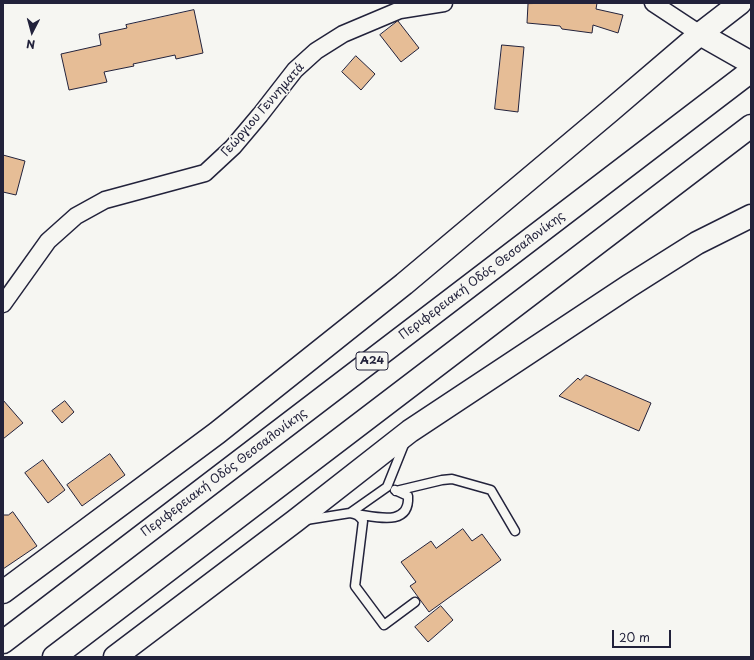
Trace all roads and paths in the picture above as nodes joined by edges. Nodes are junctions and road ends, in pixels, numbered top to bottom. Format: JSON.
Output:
{"nodes":[{"id":1,"x":444,"y":3,"type":"edge"},
{"id":2,"x":653,"y":3,"type":"edge"},
{"id":3,"x":740,"y":3,"type":"edge"},
{"id":4,"x":700,"y":34,"type":"junction"},
{"id":5,"x":747,"y":71,"type":"edge"},
{"id":6,"x":751,"y":126,"type":"edge"},
{"id":7,"x":751,"y":216,"type":"edge"},
{"id":8,"x":3,"y":304,"type":"edge"},
{"id":9,"x":410,"y":431,"type":"junction"},
{"id":10,"x":387,"y":487,"type":"junction"},
{"id":11,"x":396,"y":491,"type":"junction"},
{"id":12,"x":350,"y":513,"type":"junction"},
{"id":13,"x":295,"y":521,"type":"junction"},
{"id":14,"x":516,"y":531,"type":"dead end"},
{"id":15,"x":3,"y":592,"type":"edge"},
{"id":16,"x":415,"y":602,"type":"dead end"},
{"id":17,"x":3,"y":642,"type":"edge"},
{"id":18,"x":54,"y":657,"type":"edge"},
{"id":19,"x":115,"y":657,"type":"edge"}],
"edges":[{"from":1,"to":8,"type":"street","name":"Γεώργιου Γεννηματά"},
{"from":2,"to":4,"type":"street"},
{"from":3,"to":4,"type":"main road"},
{"from":4,"to":5,"type":"main road"},
{"from":4,"to":15,"type":"main road"},
{"from":5,"to":17,"type":"main road","name":"Περιφερειακή Οδός Θεσσαλονίκης","number":"Α24"},
{"from":6,"to":18,"type":"main road"},
{"from":7,"to":9,"type":"main road"},
{"from":9,"to":10,"type":"lane"},
{"from":9,"to":13,"type":"main road"},
{"from":10,"to":11,"type":"lane"},
{"from":10,"to":12,"type":"lane"},
{"from":11,"to":12,"type":"lane"},
{"from":11,"to":14,"type":"lane"},
{"from":12,"to":13,"type":"lane"},
{"from":12,"to":16,"type":"lane"},
{"from":13,"to":19,"type":"main road"}]}
